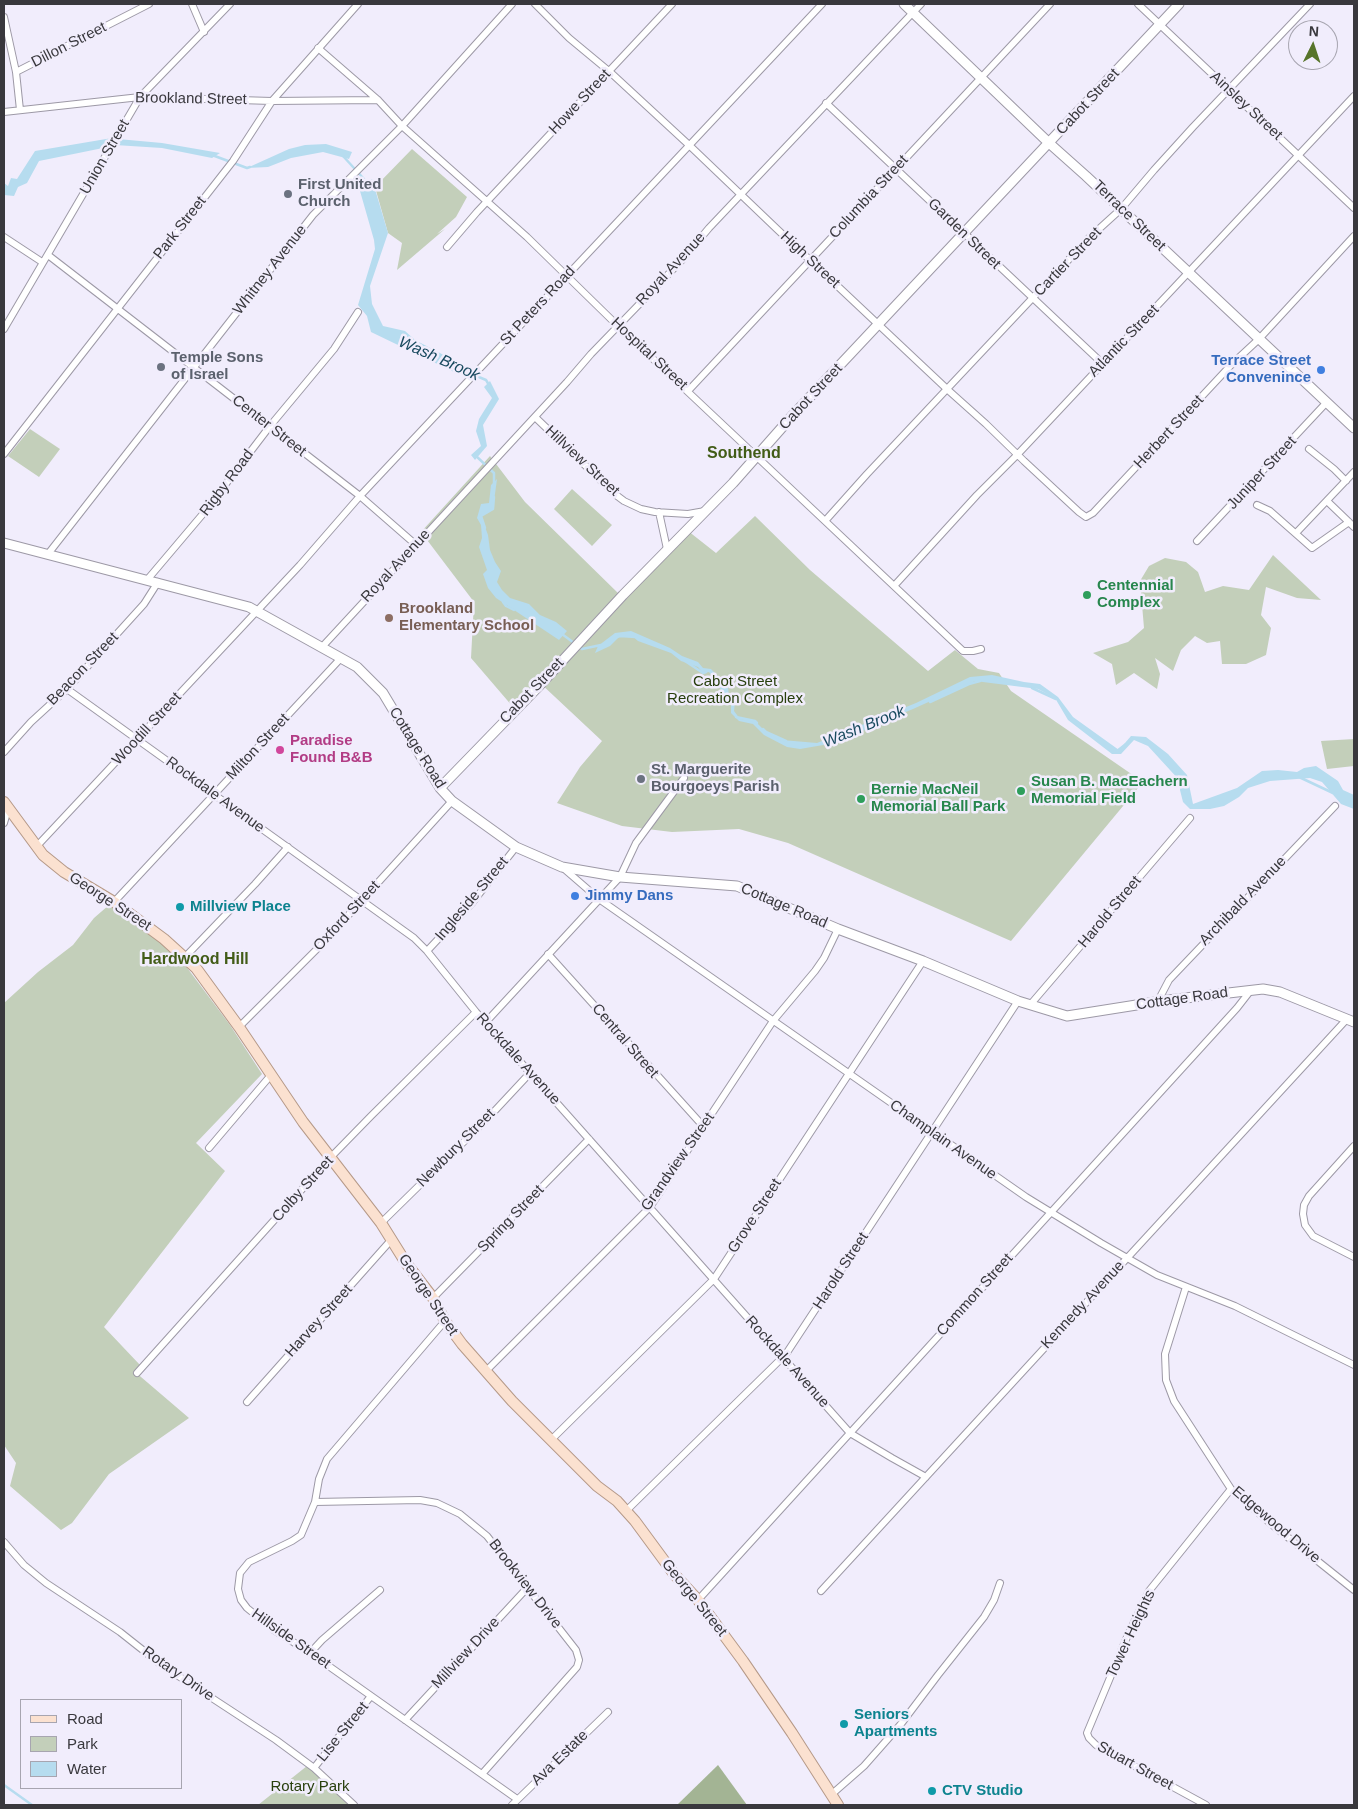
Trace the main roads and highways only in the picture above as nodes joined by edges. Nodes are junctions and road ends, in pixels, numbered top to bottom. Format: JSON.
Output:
{"nodes":[{"id":1,"x":6,"y":805,"type":"edge"},
{"id":2,"x":838,"y":1805,"type":"edge"}],
"edges":[{"from":1,"to":2,"type":"main road","name":"George Street"}]}
